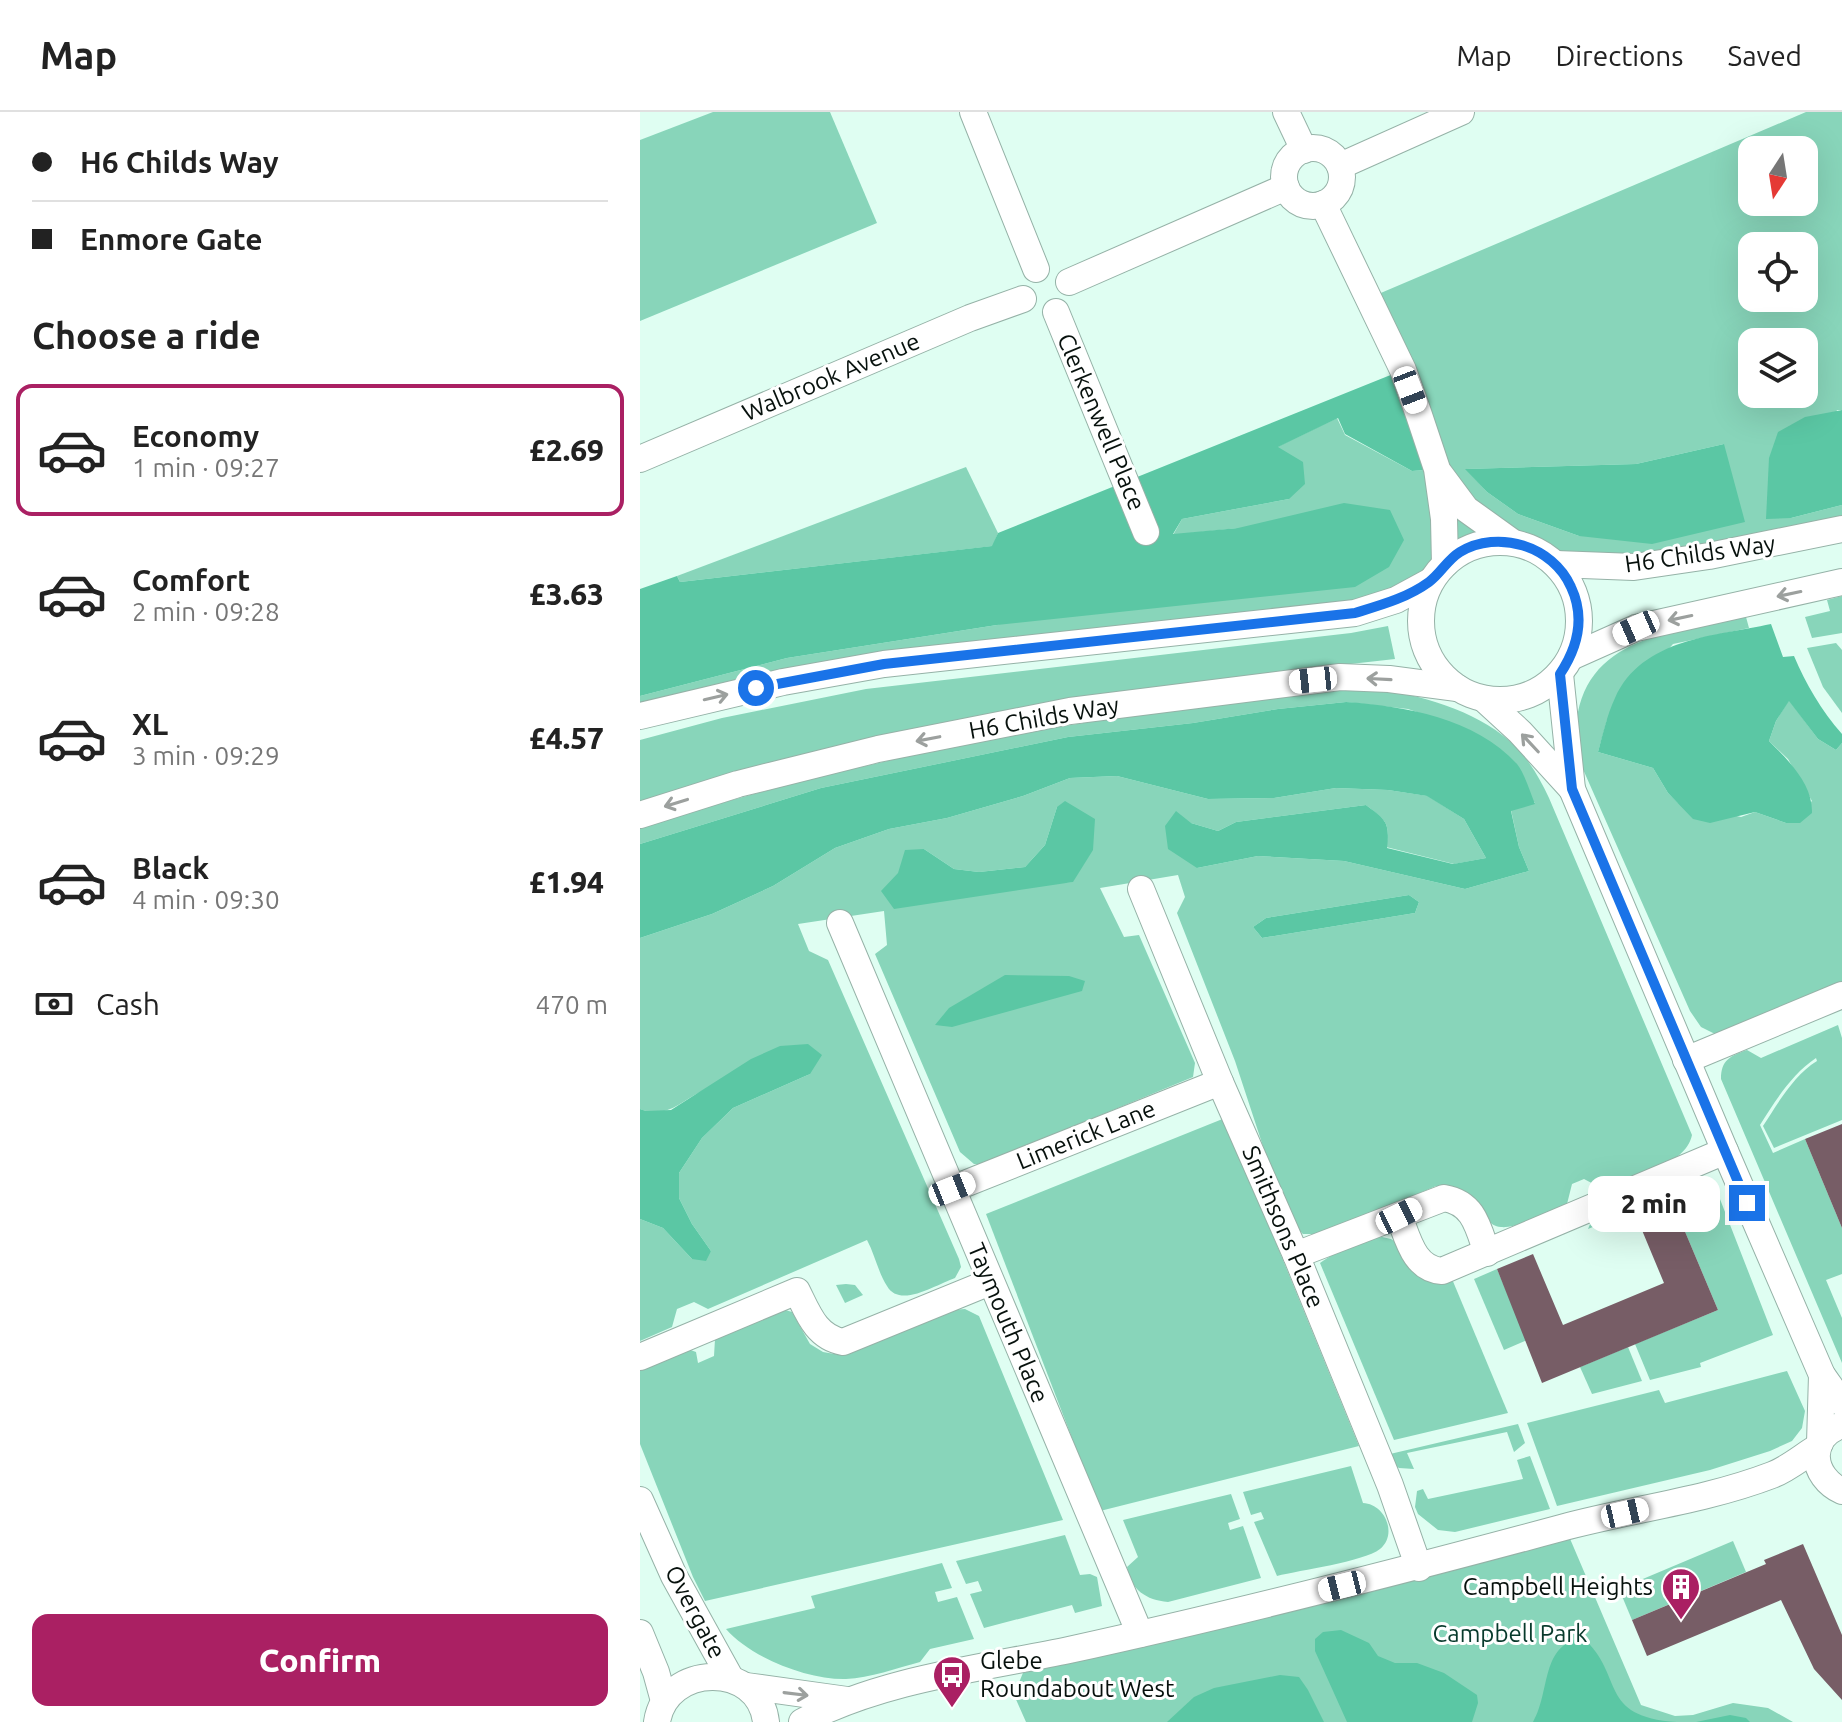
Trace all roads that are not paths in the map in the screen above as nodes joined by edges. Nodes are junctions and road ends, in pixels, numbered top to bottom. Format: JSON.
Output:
{"nodes":[{"id":1,"x":973,"y":112,"type":"edge"},
{"id":2,"x":1286,"y":112,"type":"edge"},
{"id":3,"x":1461,"y":112,"type":"edge"},
{"id":4,"x":1304,"y":150,"type":"junction"},
{"id":5,"x":1340,"y":166,"type":"junction"},
{"id":6,"x":1286,"y":187,"type":"junction"},
{"id":7,"x":1323,"y":204,"type":"junction"},
{"id":8,"x":1036,"y":269,"type":"junction"},
{"id":9,"x":1069,"y":282,"type":"junction"},
{"id":10,"x":1023,"y":299,"type":"junction"},
{"id":11,"x":1056,"y":312,"type":"junction"},
{"id":12,"x":640,"y":459,"type":"edge"},
{"id":13,"x":1437,"y":469,"type":"junction"},
{"id":14,"x":1842,"y":529,"type":"edge"},
{"id":15,"x":1146,"y":532,"type":"dead end"},
{"id":16,"x":1512,"y":542,"type":"junction"},
{"id":17,"x":1556,"y":564,"type":"junction"},
{"id":18,"x":1438,"y":572,"type":"junction"},
{"id":19,"x":1832,"y":584,"type":"edge"},
{"id":20,"x":1565,"y":665,"type":"junction"},
{"id":21,"x":1457,"y":688,"type":"junction"},
{"id":22,"x":1484,"y":699,"type":"junction"},
{"id":23,"x":640,"y":716,"type":"edge"},
{"id":24,"x":1572,"y":789,"type":"junction"},
{"id":25,"x":640,"y":815,"type":"edge"},
{"id":26,"x":1141,"y":889,"type":"dead end"},
{"id":27,"x":840,"y":923,"type":"dead end"},
{"id":28,"x":1840,"y":1002,"type":"edge"},
{"id":29,"x":1686,"y":1060,"type":"junction"},
{"id":30,"x":1220,"y":1082,"type":"junction"},
{"id":31,"x":1725,"y":1151,"type":"junction"},
{"id":32,"x":952,"y":1189,"type":"junction"},
{"id":33,"x":1399,"y":1216,"type":"junction"},
{"id":34,"x":1487,"y":1253,"type":"junction"},
{"id":35,"x":1296,"y":1255,"type":"junction"},
{"id":36,"x":990,"y":1282,"type":"junction"},
{"id":37,"x":640,"y":1357,"type":"edge"},
{"id":38,"x":1822,"y":1375,"type":"junction"},
{"id":39,"x":1842,"y":1403,"type":"edge"},
{"id":40,"x":1842,"y":1425,"type":"edge"},
{"id":41,"x":1819,"y":1445,"type":"junction"},
{"id":42,"x":1774,"y":1474,"type":"junction"},
{"id":43,"x":1837,"y":1488,"type":"edge"},
{"id":44,"x":640,"y":1500,"type":"edge"},
{"id":45,"x":1419,"y":1568,"type":"junction"},
{"id":46,"x":640,"y":1633,"type":"edge"},
{"id":47,"x":1140,"y":1634,"type":"junction"},
{"id":48,"x":738,"y":1682,"type":"junction"},
{"id":49,"x":847,"y":1700,"type":"junction"},
{"id":50,"x":657,"y":1716,"type":"edge"},
{"id":51,"x":766,"y":1722,"type":"edge"},
{"id":52,"x":802,"y":1722,"type":"edge"}],
"edges":[{"from":1,"to":8,"type":"street"},
{"from":2,"to":4,"type":"street"},
{"from":3,"to":5,"type":"street"},
{"from":4,"to":5,"type":"street"},
{"from":4,"to":6,"type":"street"},
{"from":5,"to":7,"type":"street"},
{"from":6,"to":7,"type":"street"},
{"from":6,"to":9,"type":"street"},
{"from":7,"to":13,"type":"street"},
{"from":8,"to":9,"type":"street"},
{"from":8,"to":10,"type":"street"},
{"from":9,"to":11,"type":"street"},
{"from":10,"to":11,"type":"street"},
{"from":10,"to":12,"type":"street","name":"Walbrook Avenue"},
{"from":11,"to":15,"type":"street","name":"Clerkenwell Place"},
{"from":13,"to":16,"type":"street"},
{"from":13,"to":18,"type":"street"},
{"from":14,"to":17,"type":"street","name":"H6 Childs Way"},
{"from":16,"to":17,"type":"street"},
{"from":16,"to":18,"type":"street"},
{"from":17,"to":20,"type":"street"},
{"from":18,"to":21,"type":"street"},
{"from":23,"to":18,"type":"street","one_way":true},
{"from":19,"to":20,"type":"street","one_way":true},
{"from":20,"to":22,"type":"street"},
{"from":20,"to":24,"type":"street"},
{"from":21,"to":22,"type":"street"},
{"from":21,"to":25,"type":"street","name":"H6 Childs Way","one_way":true},
{"from":24,"to":22,"type":"street","one_way":true},
{"from":24,"to":29,"type":"street"},
{"from":26,"to":30,"type":"street","name":"Smithsons Place"},
{"from":27,"to":32,"type":"street","name":"Taymouth Place"},
{"from":28,"to":29,"type":"street"},
{"from":29,"to":31,"type":"street"},
{"from":30,"to":32,"type":"street","name":"Limerick Lane"},
{"from":30,"to":35,"type":"street","name":"Smithsons Place"},
{"from":31,"to":34,"type":"street"},
{"from":31,"to":38,"type":"street"},
{"from":32,"to":36,"type":"street","name":"Taymouth Place"},
{"from":33,"to":34,"type":"street"},
{"from":33,"to":34,"type":"street"},
{"from":33,"to":35,"type":"street"},
{"from":35,"to":45,"type":"street","name":"Smithsons Place"},
{"from":36,"to":37,"type":"street"},
{"from":36,"to":47,"type":"street","name":"Taymouth Place"},
{"from":38,"to":39,"type":"street"},
{"from":38,"to":41,"type":"street"},
{"from":40,"to":41,"type":"street"},
{"from":41,"to":42,"type":"street"},
{"from":41,"to":43,"type":"street"},
{"from":42,"to":43,"type":"street"},
{"from":42,"to":45,"type":"street"},
{"from":44,"to":48,"type":"street","name":"Overgate"},
{"from":45,"to":47,"type":"street"},
{"from":46,"to":50,"type":"street"},
{"from":47,"to":49,"type":"street"},
{"from":48,"to":49,"type":"street","one_way":true},
{"from":48,"to":50,"type":"street"},
{"from":48,"to":51,"type":"street","name":"Overgate"},
{"from":49,"to":52,"type":"street"}]}
